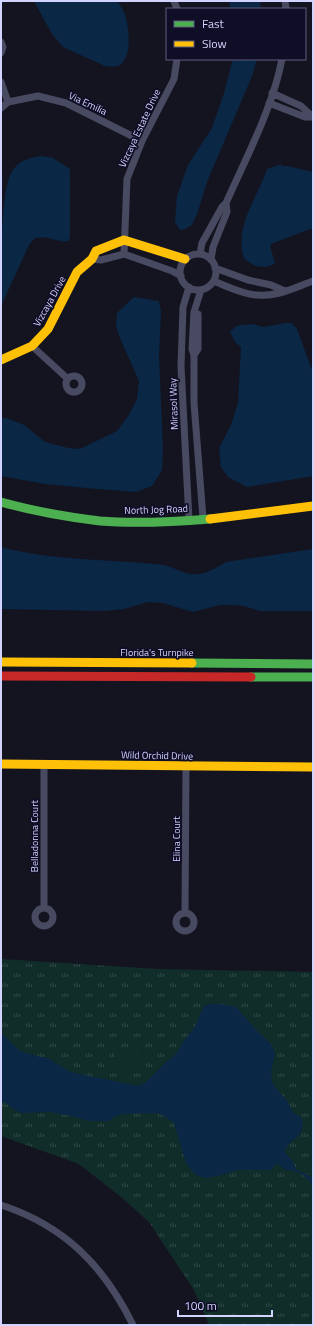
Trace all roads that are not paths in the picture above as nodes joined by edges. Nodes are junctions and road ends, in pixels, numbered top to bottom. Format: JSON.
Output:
{"nodes":[{"id":1,"x":1,"y":42,"type":"edge"},
{"id":2,"x":1,"y":53,"type":"edge"},
{"id":3,"x":177,"y":60,"type":"edge"},
{"id":4,"x":282,"y":60,"type":"edge"},
{"id":5,"x":1,"y":82,"type":"edge"},
{"id":6,"x":272,"y":93,"type":"junction"},
{"id":7,"x":8,"y":102,"type":"junction"},
{"id":8,"x":269,"y":103,"type":"junction"},
{"id":9,"x":1,"y":108,"type":"edge"},
{"id":10,"x":142,"y":141,"type":"junction"},
{"id":11,"x":226,"y":203,"type":"junction"},
{"id":12,"x":124,"y":240,"type":"junction"},
{"id":13,"x":124,"y":254,"type":"junction"},
{"id":14,"x":200,"y":254,"type":"junction"},
{"id":15,"x":92,"y":259,"type":"junction"},
{"id":16,"x":185,"y":259,"type":"junction"},
{"id":17,"x":211,"y":260,"type":"junction"},
{"id":18,"x":215,"y":268,"type":"junction"},
{"id":19,"x":181,"y":276,"type":"junction"},
{"id":20,"x":214,"y":281,"type":"junction"},
{"id":21,"x":313,"y":281,"type":"edge"},
{"id":22,"x":189,"y":287,"type":"junction"},
{"id":23,"x":201,"y":290,"type":"junction"},
{"id":24,"x":285,"y":291,"type":"junction"},
{"id":25,"x":32,"y":346,"type":"junction"},
{"id":26,"x":1,"y":360,"type":"edge"},
{"id":27,"x":68,"y":379,"type":"dead end"},
{"id":28,"x":1,"y":502,"type":"edge"},
{"id":29,"x":313,"y":506,"type":"edge"},
{"id":30,"x":203,"y":518,"type":"junction"},
{"id":31,"x":189,"y":520,"type":"junction"},
{"id":32,"x":1,"y":662,"type":"edge"},
{"id":33,"x":313,"y":664,"type":"edge"},
{"id":34,"x":1,"y":676,"type":"edge"},
{"id":35,"x":313,"y":677,"type":"edge"},
{"id":36,"x":1,"y":764,"type":"edge"},
{"id":37,"x":44,"y":765,"type":"junction"},
{"id":38,"x":186,"y":766,"type":"junction"},
{"id":39,"x":313,"y":767,"type":"edge"},
{"id":40,"x":44,"y":908,"type":"dead end"},
{"id":41,"x":186,"y":912,"type":"dead end"},
{"id":42,"x":1,"y":1205,"type":"edge"},
{"id":43,"x":133,"y":1325,"type":"edge"}],
"edges":[{"from":1,"to":2,"type":"street"},
{"from":3,"to":10,"type":"street","name":"Vizcaya Estate Drive"},
{"from":4,"to":6,"type":"street"},
{"from":5,"to":7,"type":"street"},
{"from":6,"to":8,"type":"street"},
{"from":6,"to":8,"type":"street"},
{"from":7,"to":9,"type":"street","name":"Via Emilia"},
{"from":7,"to":10,"type":"street","name":"Via Emilia"},
{"from":8,"to":11,"type":"street"},
{"from":10,"to":12,"type":"street","name":"Vizcaya Estate Drive"},
{"from":11,"to":14,"type":"street"},
{"from":11,"to":17,"type":"street"},
{"from":12,"to":13,"type":"street","name":"Vizcaya Estate Drive"},
{"from":12,"to":15,"type":"main road","name":"Vizcaya Drive"},
{"from":12,"to":16,"type":"main road"},
{"from":13,"to":15,"type":"street"},
{"from":13,"to":19,"type":"street"},
{"from":14,"to":16,"type":"street"},
{"from":14,"to":17,"type":"street"},
{"from":15,"to":25,"type":"main road","name":"Vizcaya Drive"},
{"from":16,"to":19,"type":"street"},
{"from":17,"to":18,"type":"street"},
{"from":18,"to":20,"type":"street"},
{"from":18,"to":24,"type":"street"},
{"from":19,"to":22,"type":"street"},
{"from":20,"to":23,"type":"street"},
{"from":20,"to":24,"type":"street"},
{"from":21,"to":24,"type":"street"},
{"from":22,"to":23,"type":"street"},
{"from":22,"to":31,"type":"street","name":"Mirasol Way"},
{"from":23,"to":30,"type":"street"},
{"from":25,"to":26,"type":"main road","name":"Vizcaya Drive"},
{"from":25,"to":27,"type":"street"},
{"from":28,"to":31,"type":"main road","name":"North Jog Road"},
{"from":29,"to":30,"type":"main road","name":"North Jog Road"},
{"from":30,"to":31,"type":"main road","name":"North Jog Road"},
{"from":32,"to":33,"type":"main road","name":"Florida's Turnpike"},
{"from":34,"to":35,"type":"main road"},
{"from":36,"to":37,"type":"main road","name":"Wild Orchid Drive"},
{"from":37,"to":38,"type":"main road","name":"Wild Orchid Drive"},
{"from":37,"to":40,"type":"street","name":"Belladonna Court"},
{"from":38,"to":39,"type":"main road","name":"Wild Orchid Drive"},
{"from":38,"to":41,"type":"street","name":"Elina Court"},
{"from":42,"to":43,"type":"street"}]}
